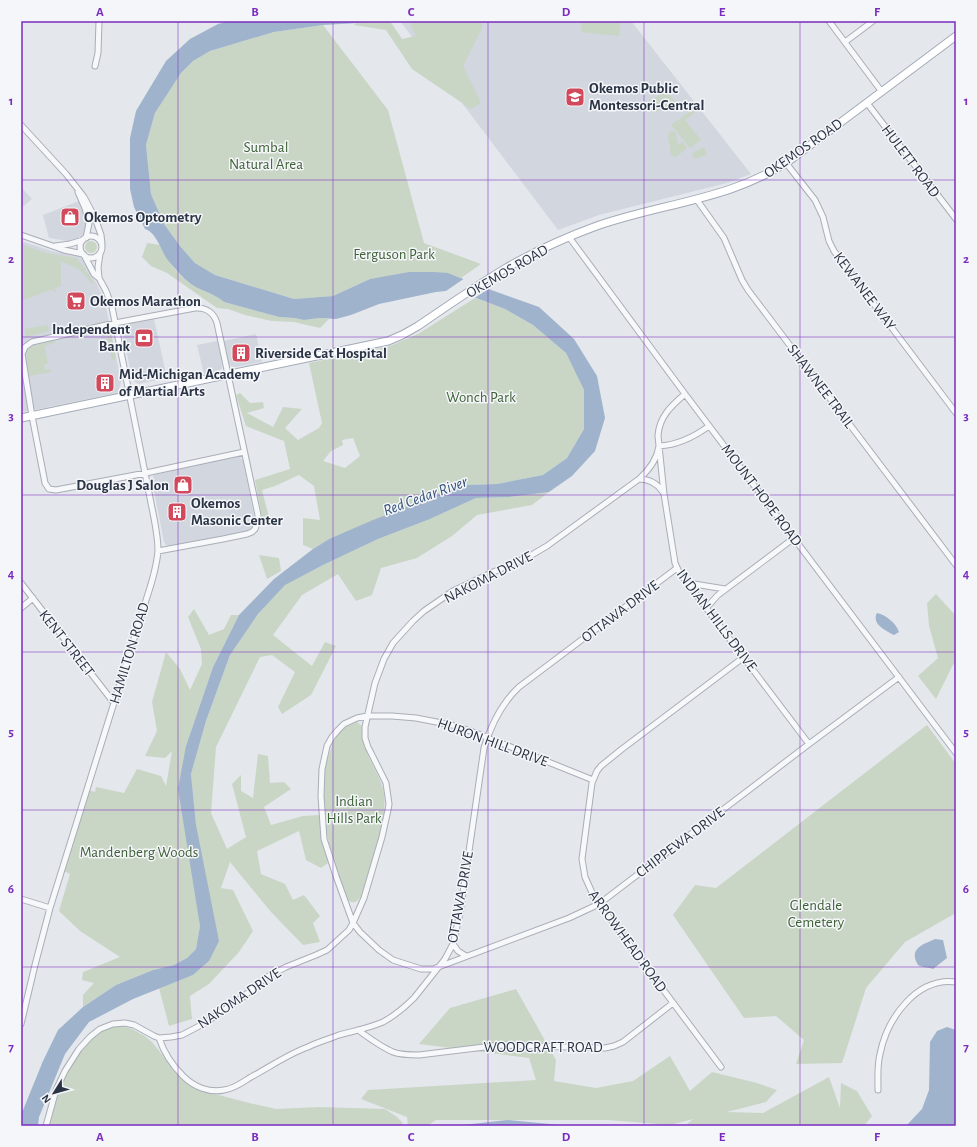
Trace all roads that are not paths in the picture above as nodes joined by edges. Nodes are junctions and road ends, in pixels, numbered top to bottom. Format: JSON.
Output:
{"nodes":[{"id":1,"x":99,"y":21,"type":"edge"},
{"id":2,"x":829,"y":21,"type":"edge"},
{"id":3,"x":873,"y":21,"type":"edge"},
{"id":4,"x":956,"y":36,"type":"edge"},
{"id":5,"x":845,"y":42,"type":"junction"},
{"id":6,"x":95,"y":66,"type":"dead end"},
{"id":7,"x":882,"y":92,"type":"junction"},
{"id":8,"x":867,"y":103,"type":"junction"},
{"id":9,"x":21,"y":125,"type":"edge"},
{"id":10,"x":786,"y":163,"type":"junction"},
{"id":11,"x":77,"y":189,"type":"junction"},
{"id":12,"x":697,"y":200,"type":"junction"},
{"id":13,"x":956,"y":219,"type":"edge"},
{"id":14,"x":21,"y":235,"type":"edge"},
{"id":15,"x":570,"y":237,"type":"junction"},
{"id":16,"x":84,"y":239,"type":"junction"},
{"id":17,"x":102,"y":244,"type":"junction"},
{"id":18,"x":55,"y":246,"type":"junction"},
{"id":19,"x":100,"y":254,"type":"junction"},
{"id":20,"x":83,"y":255,"type":"junction"},
{"id":21,"x":99,"y":278,"type":"junction"},
{"id":22,"x":115,"y":322,"type":"junction"},
{"id":23,"x":228,"y":375,"type":"junction"},
{"id":24,"x":685,"y":394,"type":"junction"},
{"id":25,"x":129,"y":395,"type":"junction"},
{"id":26,"x":956,"y":413,"type":"edge"},
{"id":27,"x":32,"y":416,"type":"junction"},
{"id":28,"x":21,"y":418,"type":"edge"},
{"id":29,"x":709,"y":426,"type":"junction"},
{"id":30,"x":659,"y":446,"type":"junction"},
{"id":31,"x":244,"y":452,"type":"junction"},
{"id":32,"x":146,"y":473,"type":"junction"},
{"id":33,"x":639,"y":479,"type":"junction"},
{"id":34,"x":664,"y":494,"type":"junction"},
{"id":35,"x":794,"y":538,"type":"junction"},
{"id":36,"x":158,"y":551,"type":"junction"},
{"id":37,"x":956,"y":565,"type":"edge"},
{"id":38,"x":677,"y":568,"type":"junction"},
{"id":39,"x":21,"y":583,"type":"edge"},
{"id":40,"x":688,"y":583,"type":"junction"},
{"id":41,"x":725,"y":589,"type":"junction"},
{"id":42,"x":33,"y":598,"type":"junction"},
{"id":43,"x":707,"y":607,"type":"junction"},
{"id":44,"x":21,"y":608,"type":"edge"},
{"id":45,"x":744,"y":657,"type":"junction"},
{"id":46,"x":899,"y":677,"type":"junction"},
{"id":47,"x":114,"y":702,"type":"junction"},
{"id":48,"x":367,"y":716,"type":"junction"},
{"id":49,"x":487,"y":738,"type":"junction"},
{"id":50,"x":809,"y":744,"type":"junction"},
{"id":51,"x":956,"y":753,"type":"edge"},
{"id":52,"x":593,"y":780,"type":"junction"},
{"id":53,"x":21,"y":899,"type":"edge"},
{"id":54,"x":599,"y":904,"type":"junction"},
{"id":55,"x":50,"y":908,"type":"junction"},
{"id":56,"x":353,"y":923,"type":"junction"},
{"id":57,"x":453,"y":944,"type":"junction"},
{"id":58,"x":466,"y":956,"type":"junction"},
{"id":59,"x":438,"y":968,"type":"junction"},
{"id":60,"x":956,"y":982,"type":"edge"},
{"id":61,"x":673,"y":1003,"type":"junction"},
{"id":62,"x":21,"y":1024,"type":"edge"},
{"id":63,"x":358,"y":1030,"type":"junction"},
{"id":64,"x":160,"y":1038,"type":"junction"},
{"id":65,"x":721,"y":1067,"type":"dead end"},
{"id":66,"x":878,"y":1090,"type":"dead end"},
{"id":67,"x":46,"y":1126,"type":"edge"}],
"edges":[{"from":1,"to":6,"type":"street"},
{"from":2,"to":5,"type":"street"},
{"from":3,"to":5,"type":"street"},
{"from":4,"to":7,"type":"main road","name":"OKEMOS ROAD"},
{"from":5,"to":7,"type":"street"},
{"from":7,"to":8,"type":"main road","name":"OKEMOS ROAD"},
{"from":8,"to":10,"type":"main road","name":"OKEMOS ROAD"},
{"from":8,"to":13,"type":"street","name":"HULETT ROAD"},
{"from":9,"to":11,"type":"street"},
{"from":10,"to":12,"type":"main road","name":"OKEMOS ROAD"},
{"from":10,"to":26,"type":"street","name":"KEWANEE WAY"},
{"from":11,"to":16,"type":"street"},
{"from":11,"to":17,"type":"street"},
{"from":12,"to":15,"type":"main road","name":"OKEMOS ROAD"},
{"from":12,"to":37,"type":"street","name":"SHAWNEE TRAIL"},
{"from":14,"to":18,"type":"street"},
{"from":15,"to":23,"type":"main road","name":"OKEMOS ROAD"},
{"from":15,"to":24,"type":"street","name":"MOUNT HOPE ROAD"},
{"from":16,"to":17,"type":"street"},
{"from":16,"to":18,"type":"street"},
{"from":16,"to":20,"type":"street"},
{"from":17,"to":19,"type":"street"},
{"from":18,"to":20,"type":"street"},
{"from":19,"to":20,"type":"street"},
{"from":19,"to":21,"type":"street","name":"HAMILTON ROAD"},
{"from":20,"to":21,"type":"street","name":"HAMILTON ROAD"},
{"from":21,"to":22,"type":"street","name":"HAMILTON ROAD"},
{"from":22,"to":23,"type":"street"},
{"from":22,"to":25,"type":"street","name":"HAMILTON ROAD"},
{"from":22,"to":27,"type":"street"},
{"from":23,"to":25,"type":"main road","name":"OKEMOS ROAD"},
{"from":23,"to":31,"type":"street"},
{"from":24,"to":29,"type":"street","name":"MOUNT HOPE ROAD"},
{"from":24,"to":30,"type":"street","name":"INDIAN HILLS DRIVE"},
{"from":25,"to":27,"type":"main road","name":"OKEMOS ROAD"},
{"from":25,"to":32,"type":"street","name":"HAMILTON ROAD"},
{"from":27,"to":28,"type":"main road","name":"OKEMOS ROAD"},
{"from":27,"to":32,"type":"street"},
{"from":29,"to":30,"type":"street"},
{"from":29,"to":35,"type":"street","name":"MOUNT HOPE ROAD"},
{"from":30,"to":33,"type":"street","name":"NAKOMA DRIVE"},
{"from":30,"to":34,"type":"street","name":"INDIAN HILLS DRIVE"},
{"from":31,"to":32,"type":"street"},
{"from":31,"to":36,"type":"street"},
{"from":32,"to":36,"type":"street","name":"HAMILTON ROAD"},
{"from":33,"to":34,"type":"street"},
{"from":33,"to":48,"type":"street","name":"NAKOMA DRIVE"},
{"from":34,"to":38,"type":"street","name":"INDIAN HILLS DRIVE"},
{"from":35,"to":41,"type":"street"},
{"from":35,"to":46,"type":"street","name":"MOUNT HOPE ROAD"},
{"from":36,"to":47,"type":"street","name":"HAMILTON ROAD"},
{"from":38,"to":40,"type":"street","name":"INDIAN HILLS DRIVE"},
{"from":38,"to":49,"type":"street","name":"OTTAWA DRIVE"},
{"from":39,"to":42,"type":"street","name":"KENT STREET"},
{"from":40,"to":41,"type":"street"},
{"from":40,"to":43,"type":"street","name":"INDIAN HILLS DRIVE"},
{"from":41,"to":43,"type":"street"},
{"from":42,"to":44,"type":"street"},
{"from":42,"to":47,"type":"street","name":"KENT STREET"},
{"from":43,"to":45,"type":"street","name":"INDIAN HILLS DRIVE"},
{"from":45,"to":50,"type":"street","name":"INDIAN HILLS DRIVE"},
{"from":45,"to":52,"type":"street","name":"ARROWHEAD ROAD"},
{"from":46,"to":50,"type":"street","name":"CHIPPEWA DRIVE"},
{"from":46,"to":51,"type":"street","name":"MOUNT HOPE ROAD"},
{"from":47,"to":55,"type":"street","name":"HAMILTON ROAD"},
{"from":48,"to":49,"type":"street","name":"HURON HILL DRIVE"},
{"from":48,"to":56,"type":"street","name":"NAKOMA DRIVE"},
{"from":48,"to":56,"type":"street","name":"HURON HILL DRIVE"},
{"from":49,"to":52,"type":"street","name":"HURON HILL DRIVE"},
{"from":49,"to":57,"type":"street","name":"OTTAWA DRIVE"},
{"from":50,"to":54,"type":"street","name":"CHIPPEWA DRIVE"},
{"from":52,"to":54,"type":"street","name":"ARROWHEAD ROAD"},
{"from":53,"to":55,"type":"street"},
{"from":54,"to":58,"type":"street","name":"CHIPPEWA DRIVE"},
{"from":54,"to":61,"type":"street","name":"ARROWHEAD ROAD"},
{"from":55,"to":62,"type":"street","name":"HAMILTON ROAD"},
{"from":56,"to":59,"type":"street","name":"HURON HILL DRIVE"},
{"from":56,"to":64,"type":"street","name":"NAKOMA DRIVE"},
{"from":57,"to":58,"type":"street"},
{"from":57,"to":59,"type":"street","name":"OTTAWA DRIVE"},
{"from":58,"to":59,"type":"street","name":"CHIPPEWA DRIVE"},
{"from":59,"to":63,"type":"street","name":"OTTAWA DRIVE"},
{"from":60,"to":66,"type":"street"},
{"from":61,"to":63,"type":"street","name":"WOODCRAFT ROAD"},
{"from":61,"to":65,"type":"street","name":"ARROWHEAD ROAD"},
{"from":63,"to":64,"type":"street","name":"OTTAWA DRIVE"},
{"from":64,"to":67,"type":"street"}]}
